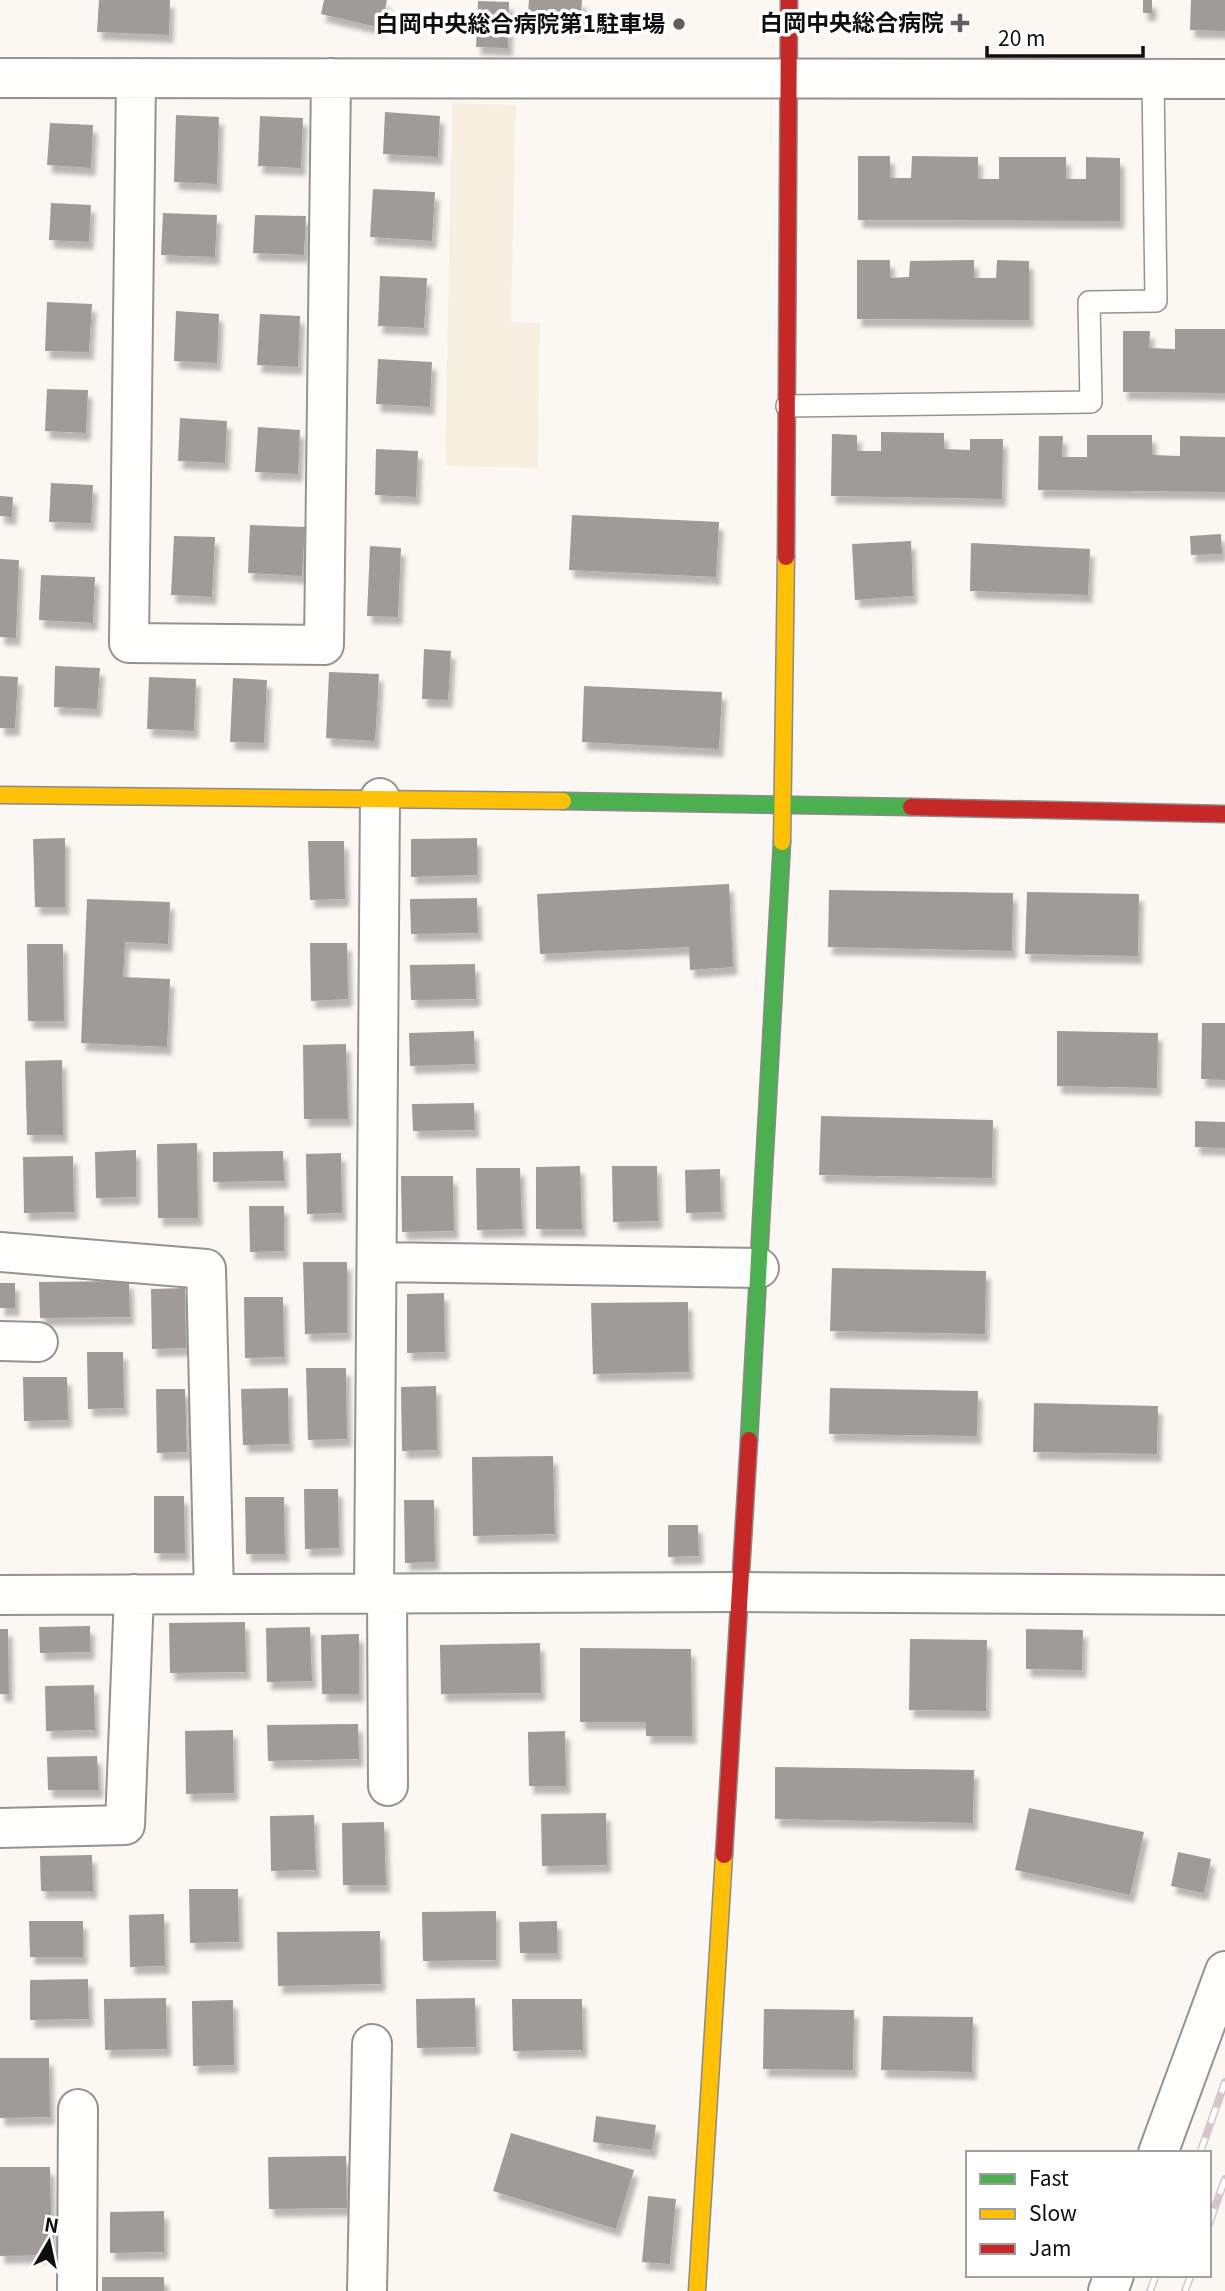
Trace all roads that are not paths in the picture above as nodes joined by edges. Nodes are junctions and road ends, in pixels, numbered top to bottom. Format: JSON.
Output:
{"nodes":[{"id":1,"x":789,"y":0,"type":"edge"},
{"id":2,"x":0,"y":78,"type":"edge"},
{"id":3,"x":136,"y":78,"type":"junction"},
{"id":4,"x":331,"y":78,"type":"junction"},
{"id":5,"x":789,"y":78,"type":"junction"},
{"id":6,"x":1153,"y":79,"type":"junction"},
{"id":7,"x":1225,"y":79,"type":"edge"},
{"id":8,"x":787,"y":406,"type":"junction"},
{"id":9,"x":0,"y":795,"type":"edge"},
{"id":10,"x":380,"y":799,"type":"junction"},
{"id":11,"x":784,"y":804,"type":"junction"},
{"id":12,"x":1225,"y":814,"type":"edge"},
{"id":13,"x":0,"y":1252,"type":"edge"},
{"id":14,"x":377,"y":1262,"type":"junction"},
{"id":15,"x":759,"y":1268,"type":"junction"},
{"id":16,"x":0,"y":1341,"type":"edge"},
{"id":17,"x":38,"y":1342,"type":"dead end"},
{"id":18,"x":741,"y":1592,"type":"junction"},
{"id":19,"x":380,"y":1593,"type":"junction"},
{"id":20,"x":134,"y":1594,"type":"junction"},
{"id":21,"x":214,"y":1594,"type":"junction"},
{"id":22,"x":0,"y":1595,"type":"edge"},
{"id":23,"x":1225,"y":1595,"type":"edge"},
{"id":24,"x":388,"y":1786,"type":"dead end"},
{"id":25,"x":0,"y":1828,"type":"edge"},
{"id":26,"x":1225,"y":1971,"type":"edge"},
{"id":27,"x":372,"y":2044,"type":"dead end"},
{"id":28,"x":78,"y":2109,"type":"dead end"},
{"id":29,"x":1159,"y":2151,"type":"edge"},
{"id":30,"x":77,"y":2291,"type":"edge"},
{"id":31,"x":366,"y":2291,"type":"edge"},
{"id":32,"x":698,"y":2291,"type":"edge"}],
"edges":[{"from":1,"to":5,"type":"street"},
{"from":2,"to":3,"type":"street"},
{"from":3,"to":4,"type":"street"},
{"from":3,"to":4,"type":"street"},
{"from":4,"to":5,"type":"street"},
{"from":5,"to":6,"type":"street"},
{"from":5,"to":8,"type":"street"},
{"from":6,"to":7,"type":"street"},
{"from":6,"to":8,"type":"lane"},
{"from":8,"to":11,"type":"street"},
{"from":9,"to":10,"type":"street"},
{"from":10,"to":11,"type":"street"},
{"from":10,"to":14,"type":"street"},
{"from":11,"to":12,"type":"street"},
{"from":11,"to":15,"type":"street"},
{"from":13,"to":21,"type":"street"},
{"from":14,"to":15,"type":"street"},
{"from":14,"to":19,"type":"street"},
{"from":15,"to":18,"type":"street"},
{"from":16,"to":17,"type":"street"},
{"from":18,"to":19,"type":"street"},
{"from":18,"to":23,"type":"street"},
{"from":18,"to":32,"type":"street"},
{"from":19,"to":21,"type":"street"},
{"from":19,"to":24,"type":"street"},
{"from":20,"to":21,"type":"street"},
{"from":20,"to":22,"type":"street"},
{"from":20,"to":25,"type":"street"},
{"from":26,"to":29,"type":"street"},
{"from":27,"to":31,"type":"street"},
{"from":28,"to":30,"type":"street"}]}
